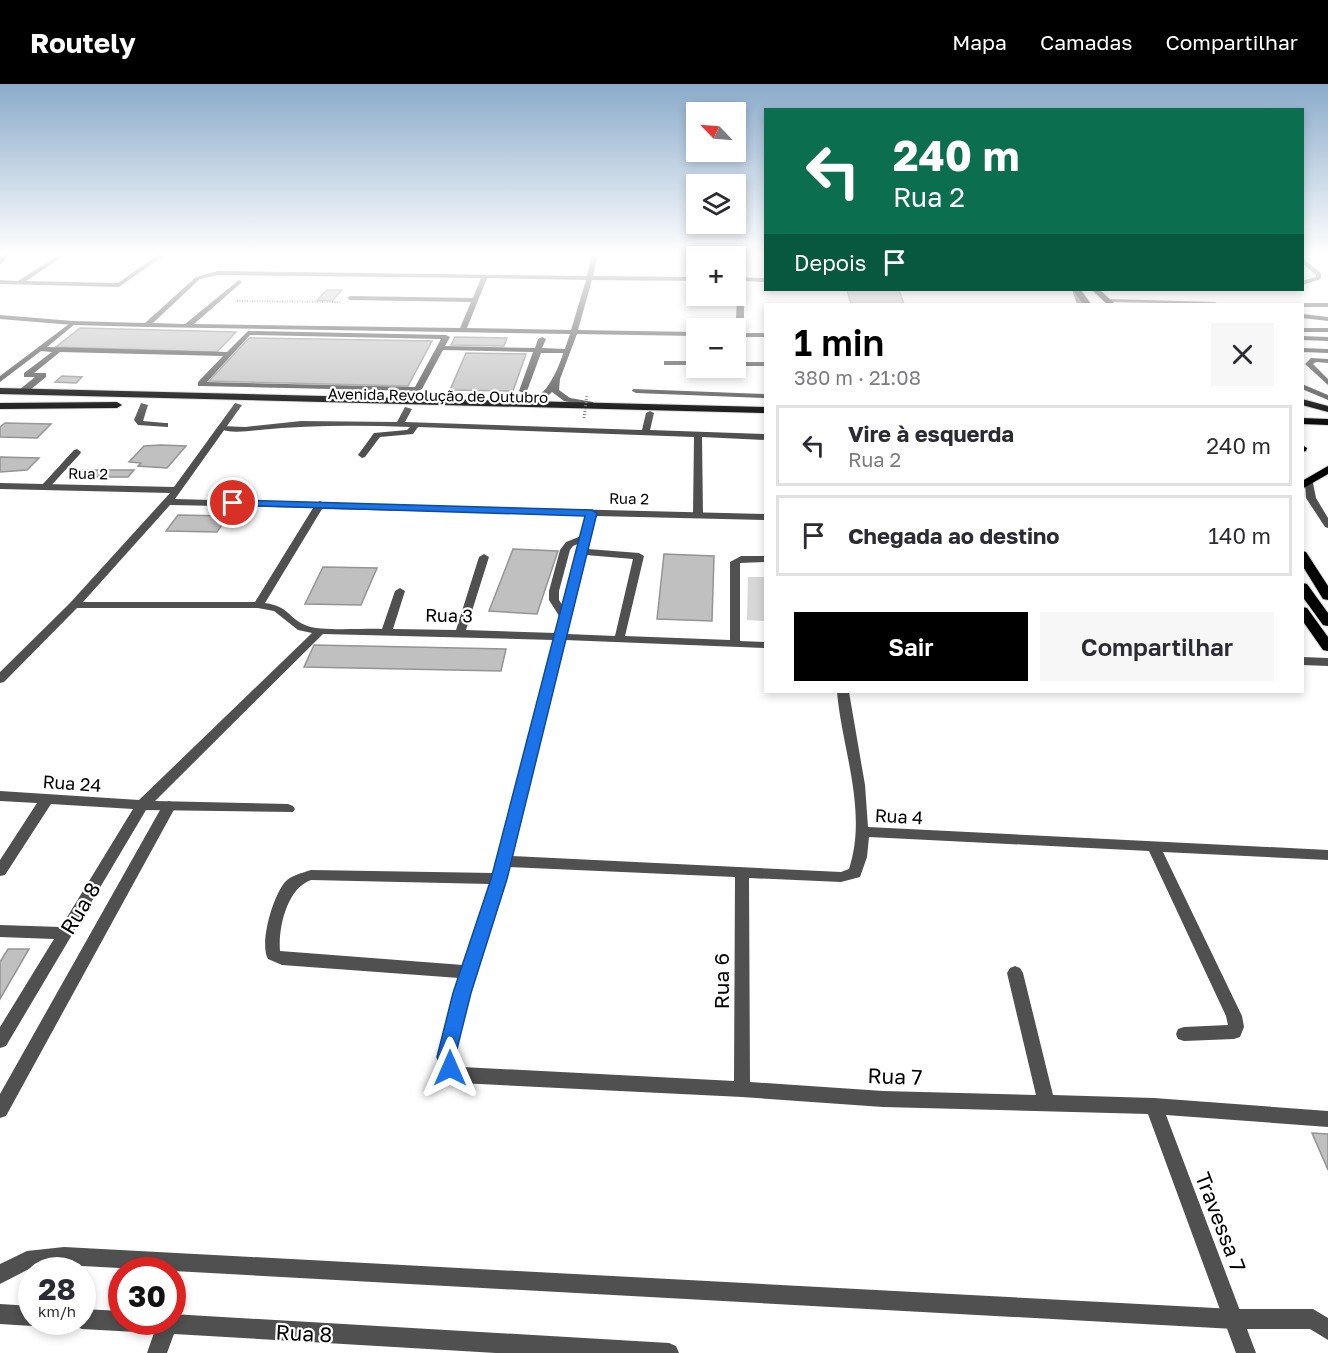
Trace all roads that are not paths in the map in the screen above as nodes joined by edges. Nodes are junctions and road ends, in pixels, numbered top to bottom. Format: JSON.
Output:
{"nodes":[{"id":1,"x":160,"y":313,"type":"edge"},
{"id":2,"x":202,"y":313,"type":"edge"},
{"id":3,"x":469,"y":313,"type":"edge"},
{"id":4,"x":579,"y":313,"type":"edge"},
{"id":5,"x":1304,"y":316,"type":"edge"},
{"id":6,"x":0,"y":317,"type":"edge"},
{"id":7,"x":1328,"y":319,"type":"edge"},
{"id":8,"x":73,"y":323,"type":"junction"},
{"id":9,"x":147,"y":325,"type":"junction"},
{"id":10,"x":187,"y":326,"type":"junction"},
{"id":11,"x":464,"y":330,"type":"junction"},
{"id":12,"x":1304,"y":330,"type":"edge"},
{"id":13,"x":1328,"y":330,"type":"edge"},
{"id":14,"x":573,"y":332,"type":"junction"},
{"id":15,"x":686,"y":334,"type":"edge"},
{"id":16,"x":746,"y":335,"type":"edge"},
{"id":17,"x":764,"y":335,"type":"edge"},
{"id":18,"x":542,"y":339,"type":"dead end"},
{"id":19,"x":1304,"y":340,"type":"edge"},
{"id":20,"x":1328,"y":340,"type":"edge"},
{"id":21,"x":440,"y":348,"type":"junction"},
{"id":22,"x":39,"y":349,"type":"junction"},
{"id":23,"x":1304,"y":349,"type":"edge"},
{"id":24,"x":58,"y":350,"type":"junction"},
{"id":25,"x":538,"y":350,"type":"junction"},
{"id":26,"x":1328,"y":350,"type":"edge"},
{"id":27,"x":566,"y":351,"type":"junction"},
{"id":28,"x":229,"y":354,"type":"junction"},
{"id":29,"x":1328,"y":361,"type":"edge"},
{"id":30,"x":667,"y":363,"type":"dead end"},
{"id":31,"x":686,"y":363,"type":"edge"},
{"id":32,"x":746,"y":364,"type":"edge"},
{"id":33,"x":764,"y":364,"type":"edge"},
{"id":34,"x":1324,"y":376,"type":"edge"},
{"id":35,"x":556,"y":378,"type":"junction"},
{"id":36,"x":0,"y":380,"type":"edge"},
{"id":37,"x":1328,"y":383,"type":"edge"},
{"id":38,"x":1304,"y":389,"type":"edge"},
{"id":39,"x":0,"y":391,"type":"edge"},
{"id":40,"x":523,"y":391,"type":"dead end"},
{"id":41,"x":636,"y":391,"type":"dead end"},
{"id":42,"x":22,"y":392,"type":"junction"},
{"id":43,"x":121,"y":396,"type":"junction"},
{"id":44,"x":764,"y":396,"type":"edge"},
{"id":45,"x":1325,"y":397,"type":"edge"},
{"id":46,"x":0,"y":399,"type":"edge"},
{"id":47,"x":1304,"y":403,"type":"edge"},
{"id":48,"x":111,"y":405,"type":"junction"},
{"id":49,"x":144,"y":405,"type":"junction"},
{"id":50,"x":238,"y":405,"type":"junction"},
{"id":51,"x":496,"y":405,"type":"junction"},
{"id":52,"x":0,"y":406,"type":"edge"},
{"id":53,"x":603,"y":406,"type":"junction"},
{"id":54,"x":408,"y":409,"type":"junction"},
{"id":55,"x":1328,"y":409,"type":"edge"},
{"id":56,"x":764,"y":410,"type":"edge"},
{"id":57,"x":650,"y":413,"type":"junction"},
{"id":58,"x":764,"y":417,"type":"edge"},
{"id":59,"x":1304,"y":421,"type":"edge"},
{"id":60,"x":1328,"y":422,"type":"edge"},
{"id":61,"x":400,"y":424,"type":"junction"},
{"id":62,"x":165,"y":425,"type":"dead end"},
{"id":63,"x":415,"y":425,"type":"junction"},
{"id":64,"x":1304,"y":427,"type":"edge"},
{"id":65,"x":1328,"y":427,"type":"edge"},
{"id":66,"x":222,"y":428,"type":"junction"},
{"id":67,"x":645,"y":434,"type":"junction"},
{"id":68,"x":698,"y":436,"type":"junction"},
{"id":69,"x":764,"y":437,"type":"edge"},
{"id":70,"x":77,"y":452,"type":"dead end"},
{"id":71,"x":362,"y":455,"type":"dead end"},
{"id":72,"x":1328,"y":469,"type":"edge"},
{"id":73,"x":1305,"y":484,"type":"edge"},
{"id":74,"x":0,"y":486,"type":"edge"},
{"id":75,"x":45,"y":487,"type":"junction"},
{"id":76,"x":176,"y":490,"type":"junction"},
{"id":77,"x":168,"y":502,"type":"junction"},
{"id":78,"x":320,"y":504,"type":"junction"},
{"id":79,"x":592,"y":513,"type":"junction"},
{"id":80,"x":1325,"y":514,"type":"edge"},
{"id":81,"x":698,"y":515,"type":"junction"},
{"id":82,"x":764,"y":517,"type":"edge"},
{"id":83,"x":1328,"y":525,"type":"edge"},
{"id":84,"x":586,"y":537,"type":"junction"},
{"id":85,"x":582,"y":552,"type":"junction"},
{"id":86,"x":484,"y":556,"type":"dead end"},
{"id":87,"x":1304,"y":558,"type":"edge"},
{"id":88,"x":764,"y":559,"type":"edge"},
{"id":89,"x":1304,"y":590,"type":"edge"},
{"id":90,"x":400,"y":591,"type":"dead end"},
{"id":91,"x":1328,"y":596,"type":"edge"},
{"id":92,"x":74,"y":605,"type":"junction"},
{"id":93,"x":258,"y":605,"type":"junction"},
{"id":94,"x":1304,"y":614,"type":"edge"},
{"id":95,"x":565,"y":617,"type":"junction"},
{"id":96,"x":1304,"y":620,"type":"edge"},
{"id":97,"x":1328,"y":622,"type":"edge"},
{"id":98,"x":321,"y":631,"type":"junction"},
{"id":99,"x":386,"y":632,"type":"junction"},
{"id":100,"x":460,"y":633,"type":"junction"},
{"id":101,"x":560,"y":638,"type":"junction"},
{"id":102,"x":619,"y":640,"type":"junction"},
{"id":103,"x":735,"y":643,"type":"junction"},
{"id":104,"x":1325,"y":644,"type":"edge"},
{"id":105,"x":764,"y":645,"type":"edge"},
{"id":106,"x":1304,"y":661,"type":"edge"},
{"id":107,"x":1328,"y":662,"type":"edge"},
{"id":108,"x":0,"y":678,"type":"edge"},
{"id":109,"x":843,"y":693,"type":"edge"},
{"id":110,"x":0,"y":796,"type":"edge"},
{"id":111,"x":47,"y":799,"type":"junction"},
{"id":112,"x":142,"y":805,"type":"junction"},
{"id":113,"x":169,"y":806,"type":"junction"},
{"id":114,"x":288,"y":809,"type":"dead end"},
{"id":115,"x":863,"y":832,"type":"junction"},
{"id":116,"x":1154,"y":847,"type":"junction"},
{"id":117,"x":1328,"y":855,"type":"edge"},
{"id":118,"x":503,"y":861,"type":"junction"},
{"id":119,"x":0,"y":870,"type":"edge"},
{"id":120,"x":742,"y":874,"type":"junction"},
{"id":121,"x":499,"y":879,"type":"junction"},
{"id":122,"x":0,"y":931,"type":"edge"},
{"id":123,"x":65,"y":933,"type":"junction"},
{"id":124,"x":468,"y":972,"type":"junction"},
{"id":125,"x":1015,"y":973,"type":"dead end"},
{"id":126,"x":1184,"y":1034,"type":"dead end"},
{"id":127,"x":2,"y":1035,"type":"edge"},
{"id":128,"x":742,"y":1089,"type":"junction"},
{"id":129,"x":1046,"y":1103,"type":"junction"},
{"id":130,"x":1154,"y":1106,"type":"junction"},
{"id":131,"x":0,"y":1110,"type":"edge"},
{"id":132,"x":1328,"y":1119,"type":"edge"},
{"id":133,"x":0,"y":1274,"type":"edge"},
{"id":134,"x":0,"y":1314,"type":"edge"},
{"id":135,"x":18,"y":1315,"type":"edge"},
{"id":136,"x":1234,"y":1319,"type":"junction"},
{"id":137,"x":186,"y":1326,"type":"edge"},
{"id":138,"x":1328,"y":1330,"type":"edge"},
{"id":139,"x":164,"y":1335,"type":"edge"},
{"id":140,"x":476,"y":1348,"type":"edge"},
{"id":141,"x":158,"y":1353,"type":"edge"},
{"id":142,"x":669,"y":1353,"type":"edge"},
{"id":143,"x":1246,"y":1353,"type":"edge"}],
"edges":[{"from":1,"to":9,"type":"street"},
{"from":2,"to":10,"type":"street"},
{"from":3,"to":11,"type":"street"},
{"from":4,"to":14,"type":"street"},
{"from":5,"to":7,"type":"street"},
{"from":6,"to":8,"type":"street"},
{"from":8,"to":9,"type":"street"},
{"from":8,"to":22,"type":"street"},
{"from":9,"to":10,"type":"street"},
{"from":10,"to":11,"type":"street"},
{"from":11,"to":14,"type":"street"},
{"from":12,"to":13,"type":"street"},
{"from":14,"to":15,"type":"street"},
{"from":14,"to":27,"type":"street"},
{"from":16,"to":17,"type":"street"},
{"from":18,"to":25,"type":"street"},
{"from":19,"to":20,"type":"street"},
{"from":21,"to":25,"type":"street"},
{"from":21,"to":28,"type":"street"},
{"from":21,"to":28,"type":"street"},
{"from":22,"to":24,"type":"street"},
{"from":22,"to":36,"type":"street"},
{"from":23,"to":26,"type":"street"},
{"from":24,"to":28,"type":"street"},
{"from":24,"to":42,"type":"street"},
{"from":25,"to":27,"type":"street"},
{"from":25,"to":40,"type":"street"},
{"from":27,"to":35,"type":"street"},
{"from":29,"to":34,"type":"street"},
{"from":30,"to":31,"type":"street"},
{"from":32,"to":33,"type":"street"},
{"from":34,"to":37,"type":"street"},
{"from":35,"to":51,"type":"street"},
{"from":35,"to":53,"type":"street"},
{"from":38,"to":45,"type":"street"},
{"from":39,"to":42,"type":"main road","name":"Avenida Revolução de Outubro"},
{"from":41,"to":44,"type":"street"},
{"from":42,"to":43,"type":"main road","name":"Avenida Revolução de Outubro"},
{"from":43,"to":46,"type":"main road","name":"Avenida Revolução de Outubro"},
{"from":43,"to":51,"type":"main road","name":"Avenida Revolução de Outubro"},
{"from":46,"to":48,"type":"main road","name":"Avenida Revolução de Outubro"},
{"from":47,"to":55,"type":"main road"},
{"from":48,"to":49,"type":"main road","name":"Avenida Revolução de Outubro"},
{"from":48,"to":52,"type":"main road","name":"Avenida Revolução de Outubro"},
{"from":49,"to":50,"type":"main road","name":"Avenida Revolução de Outubro"},
{"from":49,"to":62,"type":"street"},
{"from":50,"to":54,"type":"main road","name":"Avenida Revolução de Outubro"},
{"from":50,"to":66,"type":"street"},
{"from":51,"to":53,"type":"main road","name":"Avenida Revolução de Outubro"},
{"from":53,"to":56,"type":"main road","name":"Avenida Revolução de Outubro"},
{"from":54,"to":57,"type":"main road","name":"Avenida Revolução de Outubro"},
{"from":54,"to":61,"type":"street"},
{"from":57,"to":58,"type":"main road","name":"Avenida Revolução de Outubro"},
{"from":57,"to":67,"type":"street"},
{"from":59,"to":60,"type":"main road"},
{"from":61,"to":63,"type":"street"},
{"from":61,"to":66,"type":"street"},
{"from":63,"to":67,"type":"street"},
{"from":63,"to":71,"type":"street"},
{"from":64,"to":65,"type":"main road"},
{"from":66,"to":76,"type":"street"},
{"from":67,"to":68,"type":"street"},
{"from":68,"to":69,"type":"street"},
{"from":68,"to":81,"type":"street"},
{"from":70,"to":75,"type":"street"},
{"from":72,"to":73,"type":"main road"},
{"from":73,"to":80,"type":"street"},
{"from":74,"to":75,"type":"street","name":"Rua 2"},
{"from":75,"to":76,"type":"street","name":"Rua 2"},
{"from":76,"to":77,"type":"street"},
{"from":77,"to":78,"type":"street","name":"Rua 2"},
{"from":77,"to":92,"type":"street"},
{"from":78,"to":79,"type":"street","name":"Rua 2"},
{"from":78,"to":93,"type":"street"},
{"from":79,"to":81,"type":"street","name":"Rua 2"},
{"from":79,"to":84,"type":"street"},
{"from":80,"to":83,"type":"street"},
{"from":81,"to":82,"type":"street","name":"Rua 2"},
{"from":84,"to":85,"type":"street"},
{"from":84,"to":95,"type":"street"},
{"from":85,"to":95,"type":"street"},
{"from":85,"to":102,"type":"street"},
{"from":86,"to":100,"type":"street"},
{"from":87,"to":91,"type":"main road"},
{"from":88,"to":103,"type":"street"},
{"from":89,"to":97,"type":"main road"},
{"from":90,"to":99,"type":"street"},
{"from":92,"to":93,"type":"street","name":"Rua 3"},
{"from":92,"to":108,"type":"street"},
{"from":93,"to":98,"type":"street","name":"Rua 3"},
{"from":94,"to":104,"type":"main road"},
{"from":95,"to":101,"type":"street"},
{"from":96,"to":104,"type":"street"},
{"from":98,"to":99,"type":"street","name":"Rua 3"},
{"from":98,"to":112,"type":"street","name":"Rua 8"},
{"from":99,"to":100,"type":"street","name":"Rua 3"},
{"from":100,"to":101,"type":"street","name":"Rua 3"},
{"from":101,"to":102,"type":"street","name":"Rua 3"},
{"from":101,"to":118,"type":"street"},
{"from":102,"to":103,"type":"street","name":"Rua 3"},
{"from":103,"to":105,"type":"street","name":"Rua 3"},
{"from":106,"to":107,"type":"street"},
{"from":109,"to":115,"type":"street"},
{"from":110,"to":111,"type":"street","name":"Rua 24"},
{"from":111,"to":112,"type":"street","name":"Rua 24"},
{"from":111,"to":119,"type":"street"},
{"from":112,"to":113,"type":"street","name":"Rua 24"},
{"from":112,"to":123,"type":"street","name":"Rua 8"},
{"from":113,"to":114,"type":"street","name":"Rua 24"},
{"from":113,"to":131,"type":"street"},
{"from":115,"to":116,"type":"street","name":"Rua 4"},
{"from":115,"to":120,"type":"street","name":"Rua 4"},
{"from":116,"to":117,"type":"street","name":"Rua 4"},
{"from":116,"to":126,"type":"street"},
{"from":118,"to":120,"type":"street","name":"Rua 4"},
{"from":118,"to":121,"type":"street"},
{"from":120,"to":128,"type":"street","name":"Rua 6"},
{"from":121,"to":124,"type":"street"},
{"from":121,"to":124,"type":"street"},
{"from":122,"to":123,"type":"street"},
{"from":123,"to":127,"type":"street","name":"Rua 8"},
{"from":124,"to":128,"type":"street","name":"Rua 7"},
{"from":125,"to":129,"type":"street"},
{"from":128,"to":129,"type":"street","name":"Rua 7"},
{"from":129,"to":130,"type":"street","name":"Rua 7"},
{"from":130,"to":132,"type":"street","name":"Rua 7"},
{"from":130,"to":136,"type":"street","name":"Travessa 7"},
{"from":133,"to":136,"type":"street"},
{"from":134,"to":135,"type":"street"},
{"from":136,"to":138,"type":"street"},
{"from":136,"to":143,"type":"street","name":"Travessa 7"},
{"from":137,"to":140,"type":"street","name":"Rua 8"},
{"from":139,"to":141,"type":"street"},
{"from":140,"to":142,"type":"street","name":"Rua 8"}]}
